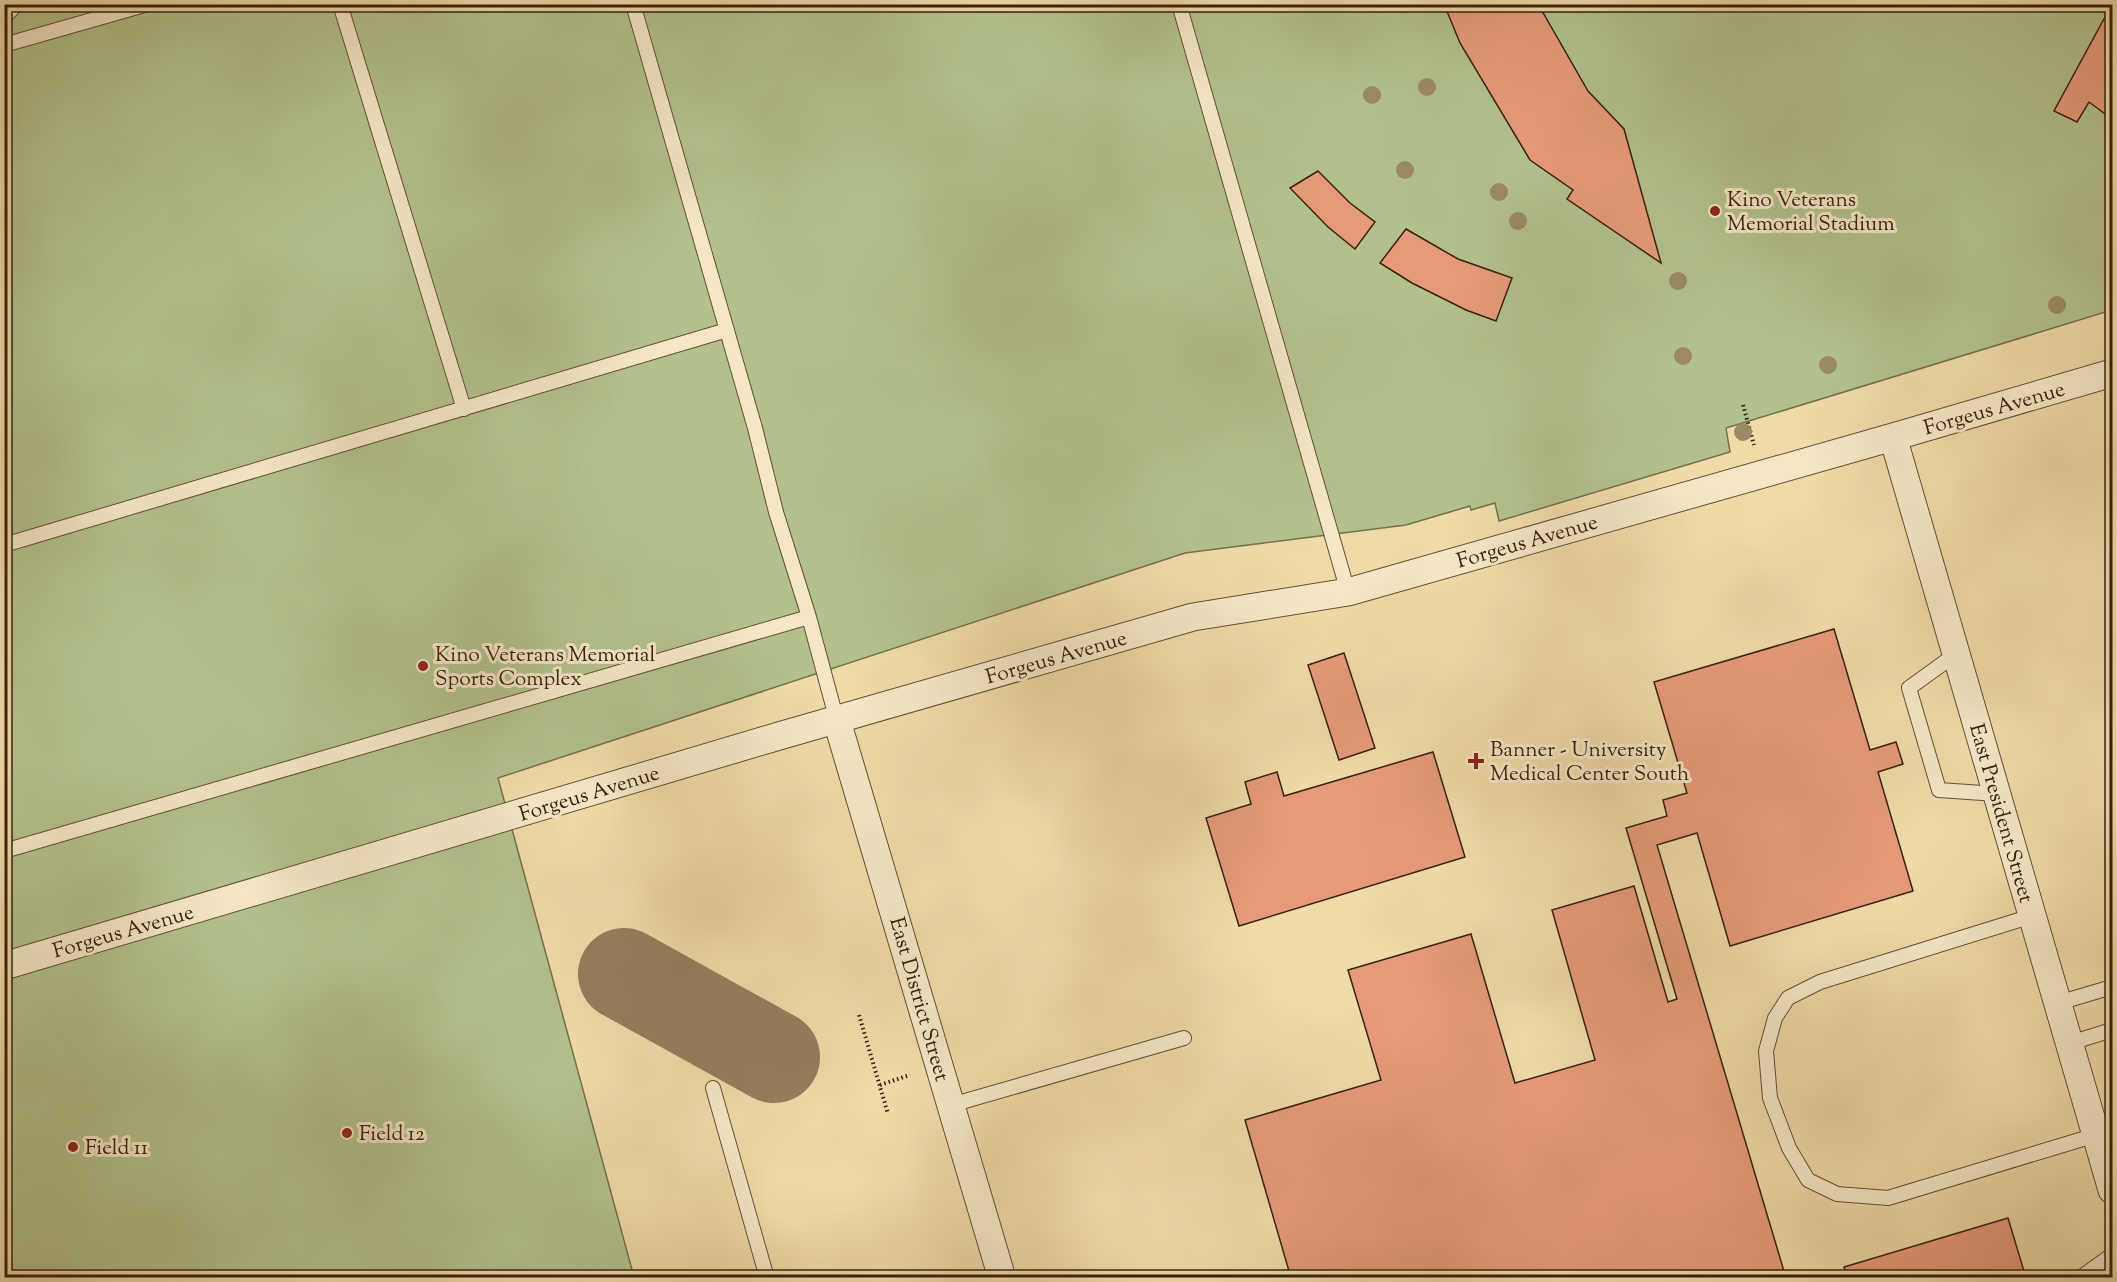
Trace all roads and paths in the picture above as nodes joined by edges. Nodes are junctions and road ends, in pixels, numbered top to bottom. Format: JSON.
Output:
{"nodes":[{"id":1,"x":8,"y":4,"type":"edge"},
{"id":2,"x":148,"y":4,"type":"edge"},
{"id":3,"x":340,"y":4,"type":"edge"},
{"id":4,"x":633,"y":4,"type":"edge"},
{"id":5,"x":1179,"y":4,"type":"edge"},
{"id":6,"x":4,"y":8,"type":"edge"},
{"id":7,"x":4,"y":45,"type":"edge"},
{"id":8,"x":727,"y":330,"type":"junction"},
{"id":9,"x":2112,"y":373,"type":"edge"},
{"id":10,"x":1743,"y":405,"type":"dead end"},
{"id":11,"x":464,"y":409,"type":"junction"},
{"id":12,"x":1893,"y":437,"type":"junction"},
{"id":13,"x":1762,"y":474,"type":"junction"},
{"id":14,"x":4,"y":545,"type":"edge"},
{"id":15,"x":1348,"y":592,"type":"junction"},
{"id":16,"x":809,"y":617,"type":"junction"},
{"id":17,"x":1956,"y":654,"type":"junction"},
{"id":18,"x":837,"y":721,"type":"junction"},
{"id":19,"x":1997,"y":794,"type":"junction"},
{"id":20,"x":4,"y":851,"type":"edge"},
{"id":21,"x":2032,"y":916,"type":"junction"},
{"id":22,"x":4,"y":966,"type":"edge"},
{"id":23,"x":2112,"y":987,"type":"edge"},
{"id":24,"x":2058,"y":1003,"type":"junction"},
{"id":25,"x":859,"y":1015,"type":"dead end"},
{"id":26,"x":2112,"y":1030,"type":"edge"},
{"id":27,"x":1184,"y":1038,"type":"dead end"},
{"id":28,"x":2070,"y":1043,"type":"junction"},
{"id":29,"x":713,"y":1088,"type":"dead end"},
{"id":30,"x":951,"y":1105,"type":"junction"},
{"id":31,"x":888,"y":1114,"type":"dead end"},
{"id":32,"x":2096,"y":1135,"type":"junction"},
{"id":33,"x":2112,"y":1190,"type":"edge"},
{"id":34,"x":2112,"y":1255,"type":"edge"},
{"id":35,"x":767,"y":1278,"type":"edge"},
{"id":36,"x":1002,"y":1278,"type":"edge"},
{"id":37,"x":2080,"y":1278,"type":"edge"}],
"edges":[{"from":1,"to":6,"type":"street"},
{"from":2,"to":7,"type":"lane"},
{"from":3,"to":11,"type":"lane"},
{"from":4,"to":8,"type":"lane"},
{"from":5,"to":15,"type":"lane"},
{"from":8,"to":11,"type":"lane"},
{"from":8,"to":16,"type":"lane"},
{"from":9,"to":12,"type":"street","name":"Forgeus Avenue"},
{"from":10,"to":13,"type":"path"},
{"from":11,"to":14,"type":"lane"},
{"from":12,"to":13,"type":"street","name":"Forgeus Avenue"},
{"from":12,"to":17,"type":"street","name":"East President Street"},
{"from":13,"to":15,"type":"street","name":"Forgeus Avenue"},
{"from":15,"to":18,"type":"street","name":"Forgeus Avenue"},
{"from":16,"to":18,"type":"lane"},
{"from":16,"to":20,"type":"lane"},
{"from":17,"to":19,"type":"street","name":"East President Street"},
{"from":17,"to":19,"type":"lane"},
{"from":18,"to":22,"type":"street","name":"Forgeus Avenue"},
{"from":18,"to":30,"type":"street","name":"East District Street"},
{"from":19,"to":21,"type":"street","name":"East President Street"},
{"from":21,"to":24,"type":"street","name":"East President Street"},
{"from":21,"to":32,"type":"lane"},
{"from":23,"to":24,"type":"lane"},
{"from":24,"to":28,"type":"street","name":"East President Street"},
{"from":25,"to":31,"type":"path"},
{"from":26,"to":28,"type":"lane"},
{"from":27,"to":30,"type":"lane"},
{"from":28,"to":32,"type":"street","name":"East President Street"},
{"from":29,"to":35,"type":"lane"},
{"from":30,"to":36,"type":"street","name":"East District Street"},
{"from":32,"to":33,"type":"street","name":"East President Street"},
{"from":34,"to":37,"type":"lane"}]}
